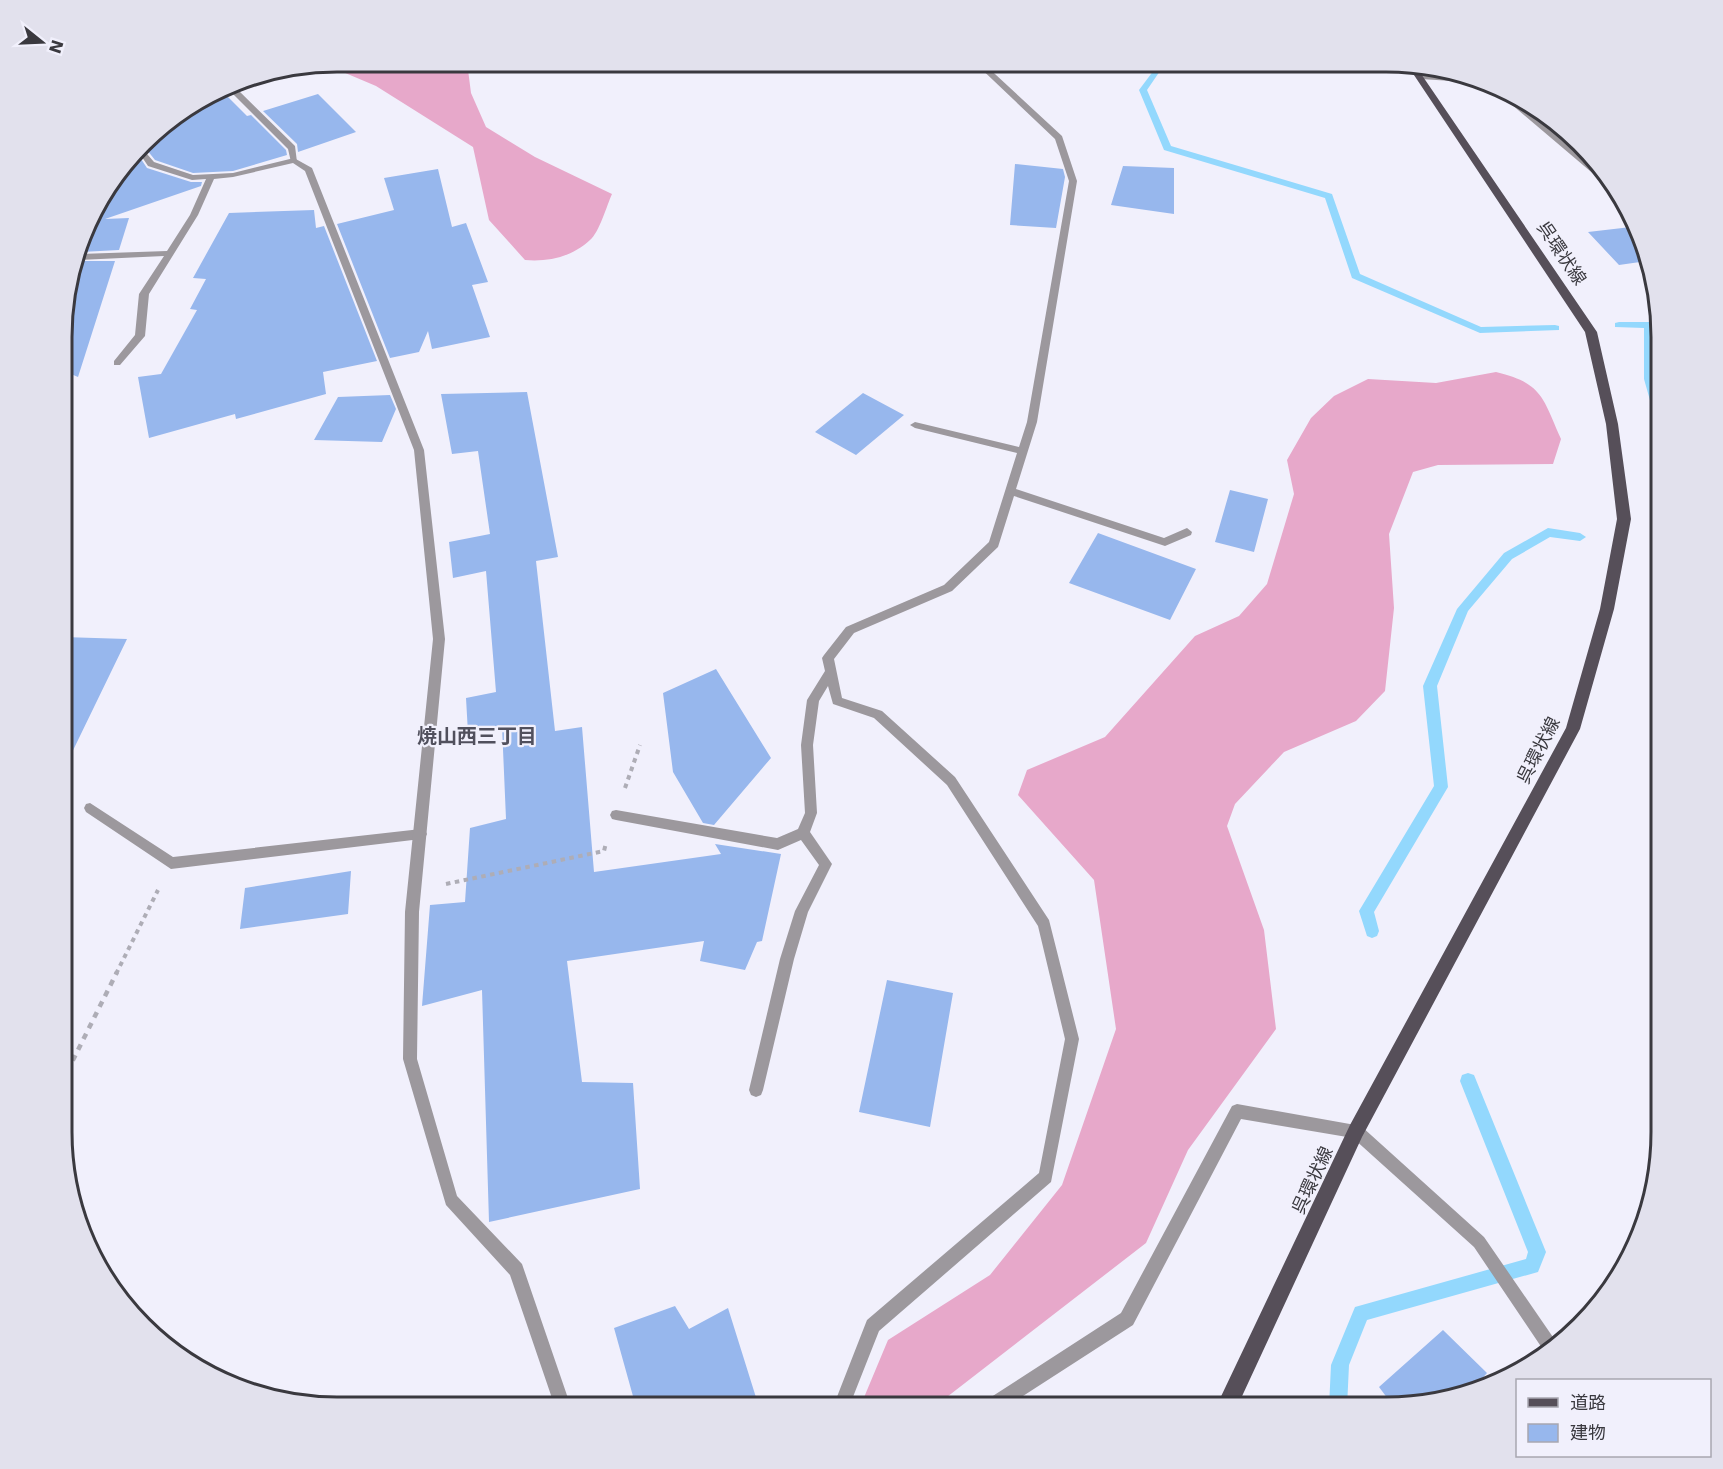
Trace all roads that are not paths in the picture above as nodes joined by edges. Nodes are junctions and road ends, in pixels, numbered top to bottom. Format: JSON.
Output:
{"nodes":[{"id":1,"x":989,"y":72,"type":"edge"},
{"id":2,"x":1418,"y":74,"type":"edge"},
{"id":3,"x":1421,"y":78,"type":"junction"},
{"id":4,"x":1447,"y":79,"type":"edge"},
{"id":5,"x":235,"y":92,"type":"edge"},
{"id":6,"x":1531,"y":116,"type":"edge"},
{"id":7,"x":145,"y":155,"type":"edge"},
{"id":8,"x":294,"y":160,"type":"junction"},
{"id":9,"x":1585,"y":162,"type":"edge"},
{"id":10,"x":211,"y":177,"type":"junction"},
{"id":11,"x":170,"y":254,"type":"junction"},
{"id":12,"x":84,"y":257,"type":"edge"},
{"id":13,"x":117,"y":363,"type":"dead end"},
{"id":14,"x":915,"y":425,"type":"dead end"},
{"id":15,"x":1023,"y":451,"type":"junction"},
{"id":16,"x":1010,"y":491,"type":"junction"},
{"id":17,"x":1187,"y":532,"type":"dead end"},
{"id":18,"x":830,"y":673,"type":"junction"},
{"id":19,"x":90,"y":808,"type":"dead end"},
{"id":20,"x":616,"y":815,"type":"road end"},
{"id":21,"x":803,"y":832,"type":"junction"},
{"id":22,"x":422,"y":834,"type":"junction"},
{"id":23,"x":756,"y":1090,"type":"dead end"},
{"id":24,"x":1356,"y":1131,"type":"junction"},
{"id":25,"x":1547,"y":1342,"type":"edge"},
{"id":26,"x":560,"y":1397,"type":"edge"},
{"id":27,"x":845,"y":1397,"type":"edge"},
{"id":28,"x":1007,"y":1397,"type":"edge"},
{"id":29,"x":1231,"y":1397,"type":"edge"}],
"edges":[{"from":1,"to":15,"type":"street"},
{"from":2,"to":3,"type":"main road","name":"呉環状線"},
{"from":3,"to":4,"type":"street"},
{"from":3,"to":24,"type":"main road","name":"呉環状線"},
{"from":5,"to":8,"type":"street"},
{"from":6,"to":9,"type":"street"},
{"from":7,"to":10,"type":"street"},
{"from":8,"to":10,"type":"street"},
{"from":8,"to":22,"type":"street"},
{"from":10,"to":11,"type":"street"},
{"from":11,"to":12,"type":"street"},
{"from":11,"to":13,"type":"street"},
{"from":14,"to":15,"type":"street"},
{"from":15,"to":16,"type":"street"},
{"from":16,"to":17,"type":"street"},
{"from":16,"to":18,"type":"street"},
{"from":18,"to":21,"type":"street"},
{"from":18,"to":27,"type":"street"},
{"from":19,"to":22,"type":"street"},
{"from":20,"to":21,"type":"street"},
{"from":21,"to":23,"type":"street"},
{"from":22,"to":26,"type":"street"},
{"from":24,"to":25,"type":"street"},
{"from":24,"to":28,"type":"street"},
{"from":24,"to":29,"type":"main road","name":"呉環状線"}]}
